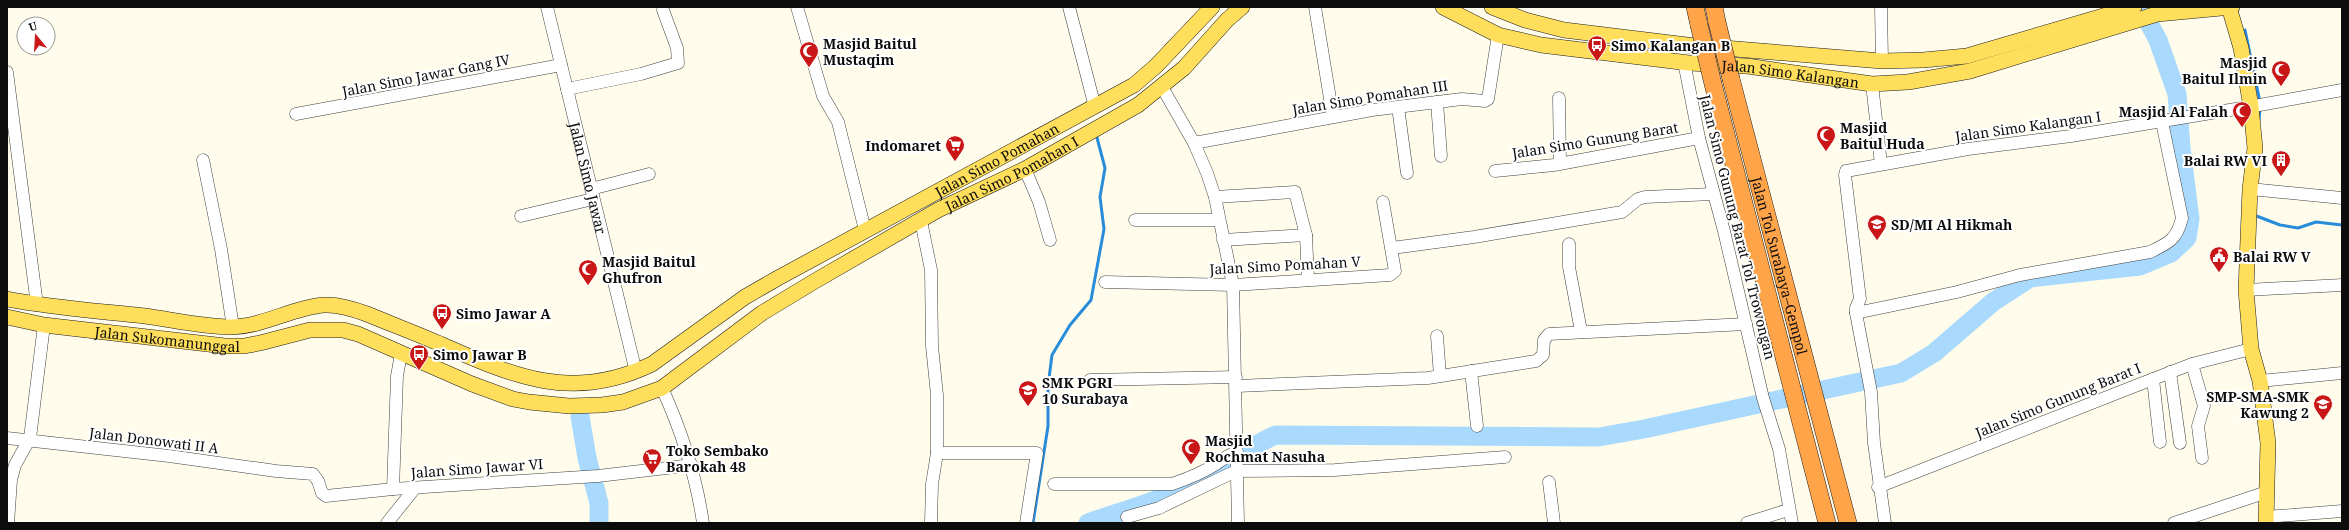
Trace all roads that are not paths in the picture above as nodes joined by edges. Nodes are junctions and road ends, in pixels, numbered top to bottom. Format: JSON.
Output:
{"nodes":[{"id":1,"x":547,"y":7,"type":"edge"},
{"id":2,"x":797,"y":7,"type":"edge"},
{"id":3,"x":1069,"y":7,"type":"edge"},
{"id":4,"x":1212,"y":7,"type":"edge"},
{"id":5,"x":1242,"y":7,"type":"edge"},
{"id":6,"x":1315,"y":7,"type":"edge"},
{"id":7,"x":1443,"y":7,"type":"edge"},
{"id":8,"x":1492,"y":7,"type":"edge"},
{"id":9,"x":1694,"y":7,"type":"edge"},
{"id":10,"x":1881,"y":7,"type":"edge"},
{"id":11,"x":663,"y":10,"type":"dead end"},
{"id":12,"x":2231,"y":11,"type":"edge"},
{"id":13,"x":2136,"y":13,"type":"edge"},
{"id":14,"x":1715,"y":15,"type":"edge"},
{"id":15,"x":1498,"y":35,"type":"junction"},
{"id":16,"x":1967,"y":56,"type":"junction"},
{"id":17,"x":1882,"y":61,"type":"junction"},
{"id":18,"x":1684,"y":62,"type":"junction"},
{"id":19,"x":561,"y":65,"type":"junction"},
{"id":20,"x":1970,"y":71,"type":"junction"},
{"id":21,"x":7,"y":72,"type":"edge"},
{"id":22,"x":1872,"y":84,"type":"junction"},
{"id":23,"x":567,"y":89,"type":"junction"},
{"id":24,"x":2342,"y":90,"type":"edge"},
{"id":25,"x":1165,"y":92,"type":"junction"},
{"id":26,"x":1559,"y":98,"type":"dead end"},
{"id":27,"x":1437,"y":102,"type":"junction"},
{"id":28,"x":2258,"y":106,"type":"junction"},
{"id":29,"x":1095,"y":107,"type":"junction"},
{"id":30,"x":1398,"y":107,"type":"junction"},
{"id":31,"x":296,"y":114,"type":"dead end"},
{"id":32,"x":1334,"y":117,"type":"junction"},
{"id":33,"x":2166,"y":121,"type":"junction"},
{"id":34,"x":1699,"y":138,"type":"junction"},
{"id":35,"x":1194,"y":143,"type":"junction"},
{"id":36,"x":1441,"y":156,"type":"dead end"},
{"id":37,"x":204,"y":160,"type":"dead end"},
{"id":38,"x":1560,"y":163,"type":"junction"},
{"id":39,"x":1881,"y":164,"type":"junction"},
{"id":40,"x":1025,"y":169,"type":"junction"},
{"id":41,"x":1495,"y":171,"type":"dead end"},
{"id":42,"x":1407,"y":173,"type":"dead end"},
{"id":43,"x":649,"y":174,"type":"dead end"},
{"id":44,"x":2254,"y":190,"type":"junction"},
{"id":45,"x":592,"y":194,"type":"junction"},
{"id":46,"x":1713,"y":194,"type":"junction"},
{"id":47,"x":1215,"y":197,"type":"junction"},
{"id":48,"x":2342,"y":198,"type":"edge"},
{"id":49,"x":1383,"y":202,"type":"dead end"},
{"id":50,"x":521,"y":216,"type":"dead end"},
{"id":51,"x":1135,"y":220,"type":"dead end"},
{"id":52,"x":1219,"y":220,"type":"junction"},
{"id":53,"x":921,"y":221,"type":"junction"},
{"id":54,"x":865,"y":230,"type":"junction"},
{"id":55,"x":1306,"y":235,"type":"junction"},
{"id":56,"x":1050,"y":240,"type":"dead end"},
{"id":57,"x":1223,"y":240,"type":"junction"},
{"id":58,"x":1569,"y":244,"type":"dead end"},
{"id":59,"x":1392,"y":248,"type":"junction"},
{"id":60,"x":1308,"y":280,"type":"junction"},
{"id":61,"x":1105,"y":282,"type":"dead end"},
{"id":62,"x":1233,"y":285,"type":"junction"},
{"id":63,"x":2342,"y":285,"type":"edge"},
{"id":64,"x":763,"y":286,"type":"junction"},
{"id":65,"x":2246,"y":290,"type":"junction"},
{"id":66,"x":7,"y":299,"type":"edge"},
{"id":67,"x":37,"y":305,"type":"junction"},
{"id":68,"x":768,"y":310,"type":"junction"},
{"id":69,"x":1856,"y":312,"type":"junction"},
{"id":70,"x":7,"y":318,"type":"edge"},
{"id":71,"x":173,"y":320,"type":"junction"},
{"id":72,"x":1746,"y":324,"type":"junction"},
{"id":73,"x":44,"y":325,"type":"junction"},
{"id":74,"x":233,"y":327,"type":"junction"},
{"id":75,"x":1581,"y":332,"type":"junction"},
{"id":76,"x":1437,"y":336,"type":"dead end"},
{"id":77,"x":170,"y":340,"type":"junction"},
{"id":78,"x":2251,"y":349,"type":"junction"},
{"id":79,"x":401,"y":354,"type":"junction"},
{"id":80,"x":2192,"y":364,"type":"junction"},
{"id":81,"x":1471,"y":371,"type":"junction"},
{"id":82,"x":636,"y":372,"type":"junction"},
{"id":83,"x":2170,"y":372,"type":"junction"},
{"id":84,"x":2342,"y":373,"type":"edge"},
{"id":85,"x":1440,"y":376,"type":"junction"},
{"id":86,"x":2153,"y":378,"type":"junction"},
{"id":87,"x":1090,"y":380,"type":"dead end"},
{"id":88,"x":2260,"y":381,"type":"junction"},
{"id":89,"x":1236,"y":382,"type":"junction"},
{"id":90,"x":662,"y":388,"type":"junction"},
{"id":91,"x":1477,"y":426,"type":"dead end"},
{"id":92,"x":7,"y":438,"type":"edge"},
{"id":93,"x":29,"y":441,"type":"junction"},
{"id":94,"x":2160,"y":442,"type":"dead end"},
{"id":95,"x":2180,"y":443,"type":"dead end"},
{"id":96,"x":937,"y":453,"type":"junction"},
{"id":97,"x":1505,"y":457,"type":"dead end"},
{"id":98,"x":2202,"y":458,"type":"dead end"},
{"id":99,"x":1237,"y":463,"type":"junction"},
{"id":100,"x":692,"y":465,"type":"junction"},
{"id":101,"x":276,"y":471,"type":"joint"},
{"id":102,"x":1549,"y":482,"type":"dead end"},
{"id":103,"x":1054,"y":484,"type":"dead end"},
{"id":104,"x":1878,"y":487,"type":"junction"},
{"id":105,"x":415,"y":488,"type":"junction"},
{"id":106,"x":393,"y":489,"type":"junction"},
{"id":107,"x":2267,"y":492,"type":"junction"},
{"id":108,"x":1788,"y":510,"type":"junction"},
{"id":109,"x":2342,"y":511,"type":"edge"},
{"id":110,"x":1127,"y":517,"type":"dead end"},
{"id":111,"x":2266,"y":520,"type":"edge"},
{"id":112,"x":8,"y":523,"type":"edge"},
{"id":113,"x":387,"y":523,"type":"edge"},
{"id":114,"x":703,"y":523,"type":"edge"},
{"id":115,"x":931,"y":523,"type":"edge"},
{"id":116,"x":1026,"y":523,"type":"edge"},
{"id":117,"x":1238,"y":523,"type":"edge"},
{"id":118,"x":1554,"y":523,"type":"edge"},
{"id":119,"x":1747,"y":523,"type":"edge"},
{"id":120,"x":1792,"y":523,"type":"edge"},
{"id":121,"x":1827,"y":523,"type":"edge"},
{"id":122,"x":1848,"y":523,"type":"edge"},
{"id":123,"x":1885,"y":523,"type":"edge"},
{"id":124,"x":2174,"y":523,"type":"edge"}],
"edges":[{"from":1,"to":19,"type":"street","name":"Jalan Simo Jawar"},
{"from":2,"to":54,"type":"street"},
{"from":3,"to":29,"type":"street"},
{"from":4,"to":29,"type":"main road","name":"Jalan Simo Pomahan"},
{"from":5,"to":25,"type":"main road","name":"Jalan Simo Pomahan I"},
{"from":6,"to":32,"type":"street"},
{"from":7,"to":15,"type":"main road","name":"Jalan Simo Kalangan"},
{"from":8,"to":17,"type":"main road","name":"Jalan Simo Kalangan"},
{"from":9,"to":121,"type":"highway","name":"Jalan Tol Surabaya–Gempol","bridge":true},
{"from":10,"to":17,"type":"street"},
{"from":11,"to":23,"type":"street"},
{"from":12,"to":13,"type":"main road"},
{"from":12,"to":28,"type":"main road"},
{"from":13,"to":16,"type":"main road","name":"Jalan Simo Kalangan"},
{"from":13,"to":20,"type":"main road","name":"Jalan Simo Kalangan"},
{"from":14,"to":122,"type":"highway","name":"Jalan Tol Surabaya–Gempol","bridge":true},
{"from":15,"to":18,"type":"main road","name":"Jalan Simo Kalangan"},
{"from":15,"to":27,"type":"street","name":"Jalan Simo Pomahan III"},
{"from":16,"to":17,"type":"main road","name":"Jalan Simo Kalangan"},
{"from":16,"to":20,"type":"main road"},
{"from":18,"to":22,"type":"main road","name":"Jalan Simo Kalangan"},
{"from":18,"to":34,"type":"street","name":"Jalan Simo Gunung Barat Tol Trowongan"},
{"from":19,"to":23,"type":"street","name":"Jalan Simo Jawar"},
{"from":19,"to":31,"type":"street","name":"Jalan Simo Jawar Gang IV"},
{"from":20,"to":22,"type":"main road","name":"Jalan Simo Kalangan"},
{"from":21,"to":67,"type":"street"},
{"from":22,"to":39,"type":"street"},
{"from":23,"to":45,"type":"street","name":"Jalan Simo Jawar"},
{"from":24,"to":28,"type":"street","name":"Jalan Simo Kalangan I"},
{"from":25,"to":35,"type":"street"},
{"from":25,"to":40,"type":"main road","name":"Jalan Simo Pomahan I"},
{"from":26,"to":38,"type":"street"},
{"from":27,"to":30,"type":"street","name":"Jalan Simo Pomahan III"},
{"from":27,"to":36,"type":"street"},
{"from":28,"to":33,"type":"street","name":"Jalan Simo Kalangan I"},
{"from":28,"to":44,"type":"main road"},
{"from":29,"to":54,"type":"main road","name":"Jalan Simo Pomahan"},
{"from":30,"to":32,"type":"street","name":"Jalan Simo Pomahan III"},
{"from":30,"to":42,"type":"street"},
{"from":32,"to":35,"type":"street","name":"Jalan Simo Pomahan III"},
{"from":33,"to":39,"type":"street","name":"Jalan Simo Kalangan I"},
{"from":33,"to":69,"type":"street"},
{"from":34,"to":38,"type":"street","name":"Jalan Simo Gunung Barat"},
{"from":34,"to":46,"type":"street","name":"Jalan Simo Gunung Barat Tol Trowongan"},
{"from":35,"to":47,"type":"street"},
{"from":37,"to":74,"type":"street"},
{"from":38,"to":41,"type":"street","name":"Jalan Simo Gunung Barat"},
{"from":39,"to":69,"type":"street","name":"Jalan Simo Kalangan I"},
{"from":40,"to":53,"type":"main road","name":"Jalan Simo Pomahan I"},
{"from":40,"to":56,"type":"street"},
{"from":43,"to":45,"type":"street"},
{"from":44,"to":48,"type":"street"},
{"from":44,"to":65,"type":"main road"},
{"from":45,"to":50,"type":"street"},
{"from":45,"to":82,"type":"street","name":"Jalan Simo Jawar"},
{"from":46,"to":59,"type":"street"},
{"from":46,"to":72,"type":"street","name":"Jalan Simo Gunung Barat Tol Trowongan"},
{"from":47,"to":52,"type":"street"},
{"from":47,"to":55,"type":"street"},
{"from":49,"to":59,"type":"street","name":"Jalan Simo Pomahan V"},
{"from":51,"to":52,"type":"street"},
{"from":52,"to":57,"type":"street"},
{"from":53,"to":68,"type":"main road","name":"Jalan Simo Pomahan I"},
{"from":53,"to":96,"type":"street"},
{"from":54,"to":64,"type":"main road","name":"Jalan Simo Pomahan"},
{"from":55,"to":57,"type":"street"},
{"from":55,"to":60,"type":"street"},
{"from":57,"to":62,"type":"street"},
{"from":58,"to":75,"type":"street"},
{"from":59,"to":60,"type":"street","name":"Jalan Simo Pomahan V"},
{"from":60,"to":62,"type":"street","name":"Jalan Simo Pomahan V"},
{"from":61,"to":62,"type":"street","name":"Jalan Simo Pomahan V"},
{"from":62,"to":89,"type":"street"},
{"from":63,"to":65,"type":"street"},
{"from":64,"to":68,"type":"main road"},
{"from":64,"to":82,"type":"main road"},
{"from":65,"to":78,"type":"main road"},
{"from":66,"to":67,"type":"main road","name":"Jalan Sukomanunggal"},
{"from":67,"to":71,"type":"main road","name":"Jalan Sukomanunggal"},
{"from":68,"to":90,"type":"main road","name":"Jalan Simo Pomahan I"},
{"from":69,"to":104,"type":"street","name":"Jalan Simo Kalangan I"},
{"from":70,"to":73,"type":"main road","name":"Jalan Sukomanunggal"},
{"from":71,"to":74,"type":"main road","name":"Jalan Sukomanunggal"},
{"from":71,"to":77,"type":"main road"},
{"from":72,"to":75,"type":"street"},
{"from":72,"to":108,"type":"street","name":"Jalan Simo Gunung Barat Tol Trowongan"},
{"from":73,"to":77,"type":"main road","name":"Jalan Sukomanunggal"},
{"from":73,"to":93,"type":"street"},
{"from":74,"to":82,"type":"main road","name":"Jalan Sukomanunggal"},
{"from":75,"to":81,"type":"street"},
{"from":76,"to":85,"type":"street"},
{"from":77,"to":79,"type":"main road","name":"Jalan Sukomanunggal"},
{"from":78,"to":80,"type":"street","name":"Jalan Simo Gunung Barat I"},
{"from":78,"to":88,"type":"main road"},
{"from":79,"to":90,"type":"main road","name":"Jalan Sukomanunggal"},
{"from":79,"to":106,"type":"street"},
{"from":80,"to":83,"type":"street","name":"Jalan Simo Gunung Barat I"},
{"from":80,"to":98,"type":"street"},
{"from":81,"to":85,"type":"street"},
{"from":81,"to":91,"type":"street"},
{"from":83,"to":86,"type":"street","name":"Jalan Simo Gunung Barat I"},
{"from":83,"to":95,"type":"street"},
{"from":84,"to":88,"type":"street"},
{"from":85,"to":89,"type":"street"},
{"from":86,"to":94,"type":"street"},
{"from":86,"to":104,"type":"street","name":"Jalan Simo Gunung Barat I"},
{"from":87,"to":89,"type":"street"},
{"from":88,"to":107,"type":"main road"},
{"from":89,"to":99,"type":"street"},
{"from":90,"to":100,"type":"street"},
{"from":92,"to":93,"type":"street","name":"Jalan Donowati II A"},
{"from":93,"to":101,"type":"street","name":"Jalan Donowati II A"},
{"from":93,"to":112,"type":"street"},
{"from":96,"to":115,"type":"street"},
{"from":96,"to":116,"type":"street"},
{"from":97,"to":99,"type":"street"},
{"from":99,"to":103,"type":"street"},
{"from":99,"to":110,"type":"street"},
{"from":99,"to":117,"type":"street"},
{"from":100,"to":105,"type":"street","name":"Jalan Simo Jawar VI"},
{"from":100,"to":114,"type":"street"},
{"from":101,"to":106,"type":"street","name":"Jalan Simo Jawar VI"},
{"from":102,"to":118,"type":"street"},
{"from":104,"to":123,"type":"street","name":"Jalan Simo Kalangan I"},
{"from":105,"to":106,"type":"street","name":"Jalan Simo Jawar VI"},
{"from":105,"to":113,"type":"street"},
{"from":107,"to":111,"type":"main road"},
{"from":107,"to":124,"type":"street"},
{"from":108,"to":119,"type":"street"},
{"from":108,"to":120,"type":"street","name":"Jalan Simo Gunung Barat Tol Trowongan"},
{"from":109,"to":111,"type":"street"}]}
